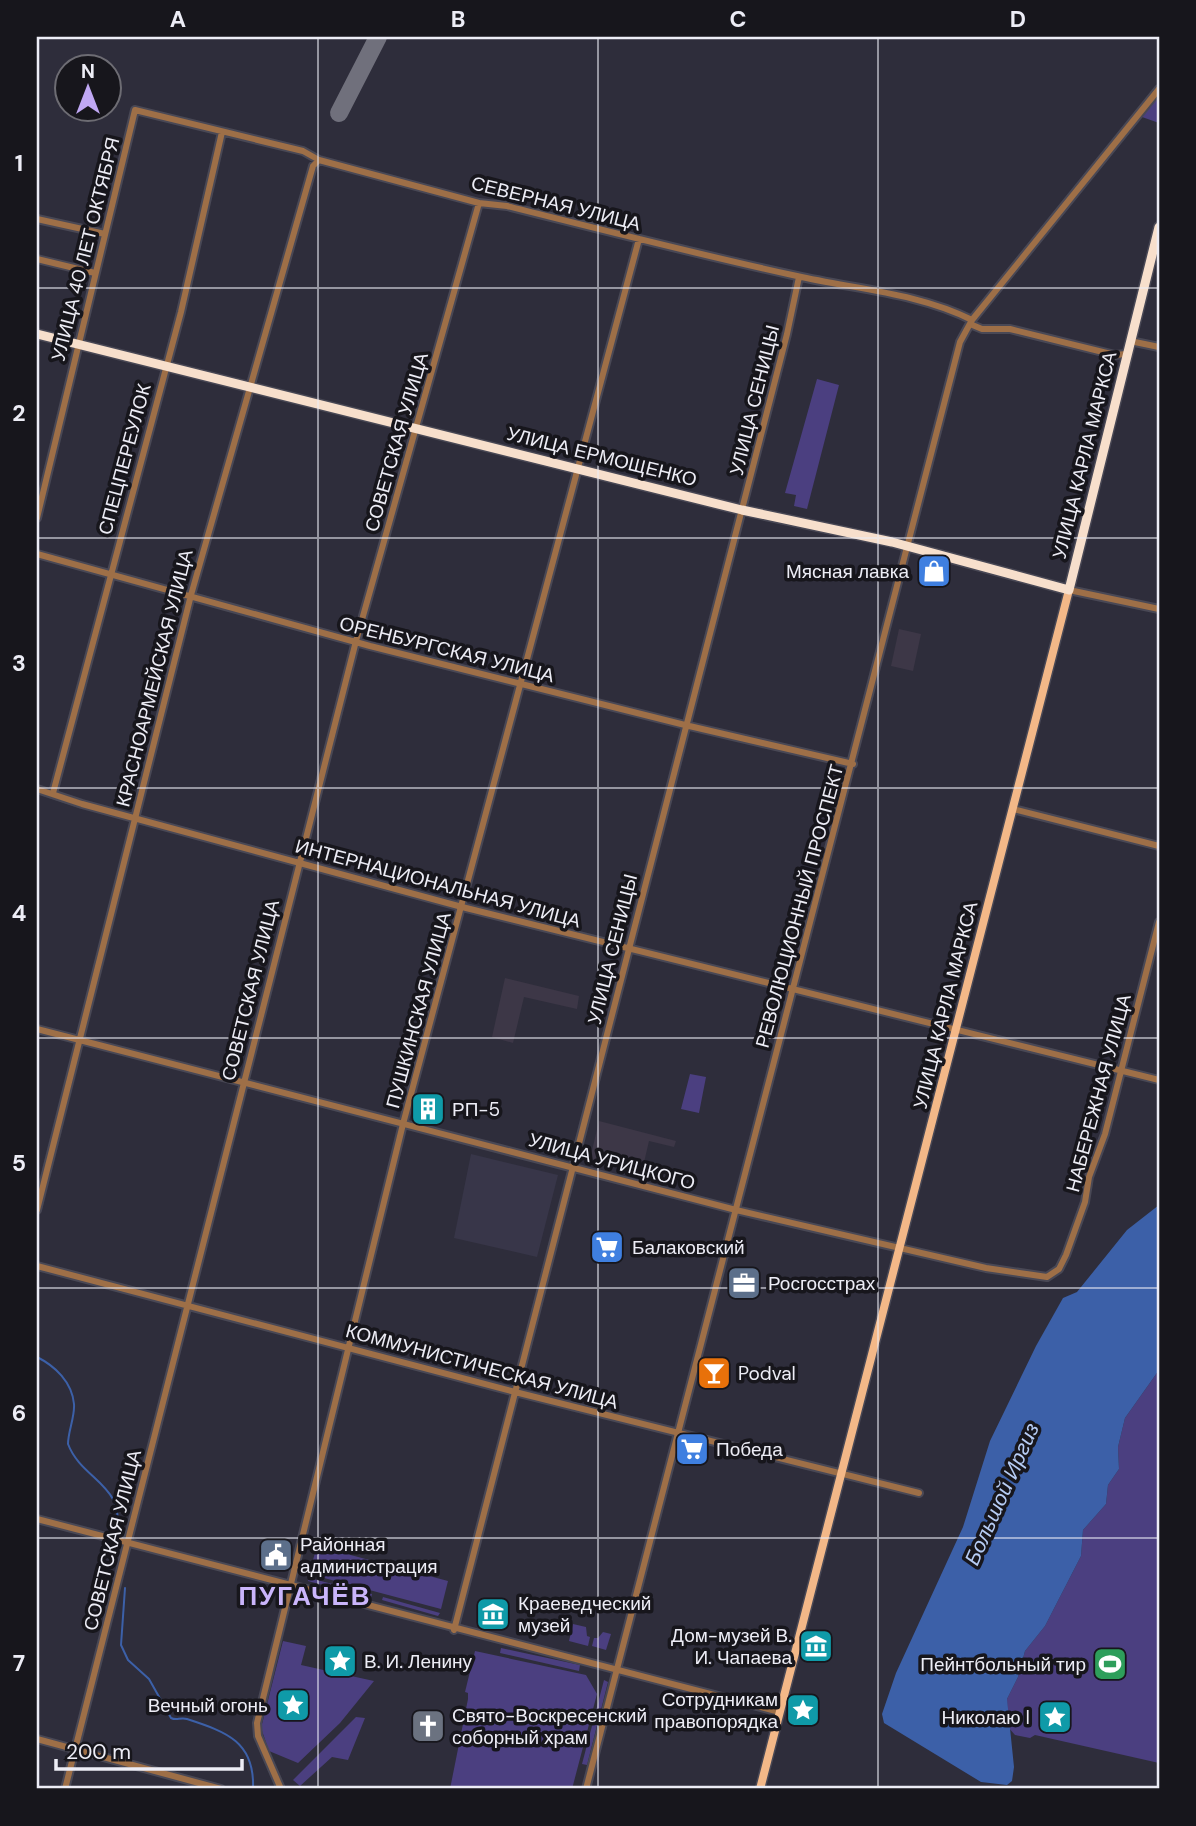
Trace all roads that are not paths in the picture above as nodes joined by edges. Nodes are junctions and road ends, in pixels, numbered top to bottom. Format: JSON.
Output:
{"nodes":[{"id":1,"x":1159,"y":89,"type":"edge"},
{"id":2,"x":135,"y":110,"type":"joint"},
{"id":3,"x":222,"y":132,"type":"junction"},
{"id":4,"x":319,"y":160,"type":"junction"},
{"id":5,"x":479,"y":203,"type":"junction"},
{"id":6,"x":37,"y":219,"type":"edge"},
{"id":7,"x":1159,"y":228,"type":"edge"},
{"id":8,"x":105,"y":234,"type":"junction"},
{"id":9,"x":639,"y":239,"type":"junction"},
{"id":10,"x":37,"y":258,"type":"edge"},
{"id":11,"x":95,"y":273,"type":"junction"},
{"id":12,"x":799,"y":276,"type":"junction"},
{"id":13,"x":971,"y":322,"type":"junction"},
{"id":14,"x":37,"y":334,"type":"edge"},
{"id":15,"x":1130,"y":341,"type":"junction"},
{"id":16,"x":79,"y":344,"type":"junction"},
{"id":17,"x":1159,"y":347,"type":"edge"},
{"id":18,"x":1126,"y":354,"type":"junction"},
{"id":19,"x":166,"y":366,"type":"junction"},
{"id":20,"x":248,"y":386,"type":"junction"},
{"id":21,"x":415,"y":428,"type":"junction"},
{"id":22,"x":580,"y":468,"type":"junction"},
{"id":23,"x":742,"y":510,"type":"junction"},
{"id":24,"x":37,"y":518,"type":"edge"},
{"id":25,"x":906,"y":546,"type":"junction"},
{"id":26,"x":37,"y":554,"type":"edge"},
{"id":27,"x":109,"y":576,"type":"junction"},
{"id":28,"x":1069,"y":590,"type":"junction"},
{"id":29,"x":191,"y":595,"type":"junction"},
{"id":30,"x":1159,"y":610,"type":"edge"},
{"id":31,"x":356,"y":641,"type":"junction"},
{"id":32,"x":522,"y":684,"type":"junction"},
{"id":33,"x":685,"y":725,"type":"junction"},
{"id":34,"x":853,"y":764,"type":"junction"},
{"id":35,"x":37,"y":789,"type":"edge"},
{"id":36,"x":53,"y":793,"type":"junction"},
{"id":37,"x":1013,"y":809,"type":"junction"},
{"id":38,"x":135,"y":817,"type":"junction"},
{"id":39,"x":1159,"y":846,"type":"edge"},
{"id":40,"x":299,"y":863,"type":"junction"},
{"id":41,"x":463,"y":907,"type":"junction"},
{"id":42,"x":1159,"y":922,"type":"edge"},
{"id":43,"x":628,"y":948,"type":"junction"},
{"id":44,"x":794,"y":987,"type":"junction"},
{"id":45,"x":37,"y":1028,"type":"edge"},
{"id":46,"x":957,"y":1031,"type":"junction"},
{"id":47,"x":79,"y":1039,"type":"junction"},
{"id":48,"x":1121,"y":1071,"type":"junction"},
{"id":49,"x":1159,"y":1080,"type":"edge"},
{"id":50,"x":243,"y":1081,"type":"junction"},
{"id":51,"x":403,"y":1124,"type":"junction"},
{"id":52,"x":574,"y":1166,"type":"junction"},
{"id":53,"x":37,"y":1210,"type":"edge"},
{"id":54,"x":736,"y":1210,"type":"junction"},
{"id":55,"x":900,"y":1248,"type":"junction"},
{"id":56,"x":37,"y":1266,"type":"edge"},
{"id":57,"x":1059,"y":1269,"type":"joint"},
{"id":58,"x":186,"y":1303,"type":"junction"},
{"id":59,"x":349,"y":1348,"type":"junction"},
{"id":60,"x":515,"y":1392,"type":"junction"},
{"id":61,"x":678,"y":1433,"type":"junction"},
{"id":62,"x":843,"y":1474,"type":"junction"},
{"id":63,"x":919,"y":1493,"type":"dead end"},
{"id":64,"x":37,"y":1519,"type":"edge"},
{"id":65,"x":129,"y":1541,"type":"junction"},
{"id":66,"x":291,"y":1583,"type":"junction"},
{"id":67,"x":454,"y":1630,"type":"junction"},
{"id":68,"x":616,"y":1669,"type":"junction"},
{"id":69,"x":780,"y":1712,"type":"junction"},
{"id":70,"x":37,"y":1739,"type":"edge"},
{"id":71,"x":75,"y":1748,"type":"junction"},
{"id":72,"x":65,"y":1789,"type":"edge"},
{"id":73,"x":221,"y":1789,"type":"edge"},
{"id":74,"x":281,"y":1789,"type":"edge"},
{"id":75,"x":586,"y":1789,"type":"edge"},
{"id":76,"x":760,"y":1789,"type":"edge"}],
"edges":[{"from":1,"to":13,"type":"street","name":"РЕВОЛЮЦИОННЫЙ ПРОСПЕКТ"},
{"from":2,"to":3,"type":"street","name":"СЕВЕРНАЯ УЛИЦА"},
{"from":2,"to":8,"type":"street","name":"УЛИЦА 40 ЛЕТ ОКТЯБРЯ"},
{"from":3,"to":4,"type":"street","name":"СЕВЕРНАЯ УЛИЦА"},
{"from":3,"to":19,"type":"street","name":"СПЕЦПЕРЕУЛОК"},
{"from":4,"to":5,"type":"street","name":"СЕВЕРНАЯ УЛИЦА"},
{"from":4,"to":20,"type":"street","name":"КРАСНОАРМЕЙСКАЯ УЛИЦА"},
{"from":5,"to":9,"type":"street","name":"СЕВЕРНАЯ УЛИЦА"},
{"from":5,"to":21,"type":"street","name":"СОВЕТСКАЯ УЛИЦА"},
{"from":6,"to":8,"type":"street"},
{"from":7,"to":15,"type":"highway","name":"УЛИЦА КАРЛА МАРКСА"},
{"from":8,"to":11,"type":"street","name":"УЛИЦА 40 ЛЕТ ОКТЯБРЯ"},
{"from":9,"to":12,"type":"street","name":"СЕВЕРНАЯ УЛИЦА"},
{"from":9,"to":22,"type":"street","name":"ПУШКИНСКАЯ УЛИЦА"},
{"from":10,"to":11,"type":"street"},
{"from":11,"to":16,"type":"street","name":"УЛИЦА 40 ЛЕТ ОКТЯБРЯ"},
{"from":12,"to":13,"type":"street","name":"СЕВЕРНАЯ УЛИЦА"},
{"from":12,"to":23,"type":"street","name":"УЛИЦА СЕНИЦЫ"},
{"from":13,"to":18,"type":"street","name":"СЕВЕРНАЯ УЛИЦА"},
{"from":13,"to":25,"type":"street","name":"РЕВОЛЮЦИОННЫЙ ПРОСПЕКТ"},
{"from":14,"to":16,"type":"highway","name":"УЛИЦА ЕРМОЩЕНКО"},
{"from":15,"to":17,"type":"street"},
{"from":15,"to":18,"type":"highway","name":"УЛИЦА КАРЛА МАРКСА"},
{"from":16,"to":19,"type":"highway","name":"УЛИЦА ЕРМОЩЕНКО"},
{"from":16,"to":24,"type":"street","name":"УЛИЦА 40 ЛЕТ ОКТЯБРЯ"},
{"from":18,"to":28,"type":"highway","name":"УЛИЦА КАРЛА МАРКСА"},
{"from":19,"to":20,"type":"highway","name":"УЛИЦА ЕРМОЩЕНКО"},
{"from":19,"to":27,"type":"street","name":"СПЕЦПЕРЕУЛОК"},
{"from":20,"to":21,"type":"highway","name":"УЛИЦА ЕРМОЩЕНКО"},
{"from":20,"to":29,"type":"street","name":"КРАСНОАРМЕЙСКАЯ УЛИЦА"},
{"from":21,"to":22,"type":"highway","name":"УЛИЦА ЕРМОЩЕНКО"},
{"from":21,"to":31,"type":"street","name":"СОВЕТСКАЯ УЛИЦА"},
{"from":22,"to":23,"type":"highway","name":"УЛИЦА ЕРМОЩЕНКО"},
{"from":22,"to":32,"type":"street","name":"ПУШКИНСКАЯ УЛИЦА"},
{"from":23,"to":25,"type":"highway","name":"УЛИЦА ЕРМОЩЕНКО"},
{"from":23,"to":33,"type":"street","name":"УЛИЦА СЕНИЦЫ"},
{"from":25,"to":28,"type":"highway","name":"УЛИЦА ЕРМОЩЕНКО"},
{"from":25,"to":34,"type":"street","name":"РЕВОЛЮЦИОННЫЙ ПРОСПЕКТ"},
{"from":26,"to":27,"type":"street","name":"ОРЕНБУРГСКАЯ УЛИЦА"},
{"from":27,"to":29,"type":"street","name":"ОРЕНБУРГСКАЯ УЛИЦА"},
{"from":27,"to":36,"type":"street","name":"СПЕЦПЕРЕУЛОК"},
{"from":28,"to":30,"type":"street","name":"УЛИЦА ЕРМОЩЕНКО"},
{"from":28,"to":37,"type":"main road","name":"УЛИЦА КАРЛА МАРКСА"},
{"from":29,"to":31,"type":"street","name":"ОРЕНБУРГСКАЯ УЛИЦА"},
{"from":29,"to":38,"type":"street","name":"КРАСНОАРМЕЙСКАЯ УЛИЦА"},
{"from":31,"to":32,"type":"street","name":"ОРЕНБУРГСКАЯ УЛИЦА"},
{"from":31,"to":40,"type":"street","name":"СОВЕТСКАЯ УЛИЦА"},
{"from":32,"to":33,"type":"street","name":"ОРЕНБУРГСКАЯ УЛИЦА"},
{"from":32,"to":41,"type":"street","name":"ПУШКИНСКАЯ УЛИЦА"},
{"from":33,"to":34,"type":"street","name":"ОРЕНБУРГСКАЯ УЛИЦА"},
{"from":33,"to":43,"type":"street","name":"УЛИЦА СЕНИЦЫ"},
{"from":34,"to":44,"type":"street","name":"РЕВОЛЮЦИОННЫЙ ПРОСПЕКТ"},
{"from":35,"to":36,"type":"street","name":"ИНТЕРНАЦИОНАЛЬНАЯ УЛИЦА"},
{"from":36,"to":38,"type":"street","name":"ИНТЕРНАЦИОНАЛЬНАЯ УЛИЦА"},
{"from":37,"to":39,"type":"street"},
{"from":37,"to":46,"type":"main road","name":"УЛИЦА КАРЛА МАРКСА"},
{"from":38,"to":40,"type":"street","name":"ИНТЕРНАЦИОНАЛЬНАЯ УЛИЦА"},
{"from":38,"to":47,"type":"street","name":"КРАСНОАРМЕЙСКАЯ УЛИЦА"},
{"from":40,"to":41,"type":"street","name":"ИНТЕРНАЦИОНАЛЬНАЯ УЛИЦА"},
{"from":40,"to":50,"type":"street","name":"СОВЕТСКАЯ УЛИЦА"},
{"from":41,"to":43,"type":"street","name":"ИНТЕРНАЦИОНАЛЬНАЯ УЛИЦА"},
{"from":41,"to":51,"type":"street","name":"ПУШКИНСКАЯ УЛИЦА"},
{"from":42,"to":48,"type":"street","name":"НАБЕРЕЖНАЯ УЛИЦА"},
{"from":43,"to":44,"type":"street","name":"ИНТЕРНАЦИОНАЛЬНАЯ УЛИЦА"},
{"from":43,"to":52,"type":"street","name":"УЛИЦА СЕНИЦЫ"},
{"from":44,"to":46,"type":"street","name":"ИНТЕРНАЦИОНАЛЬНАЯ УЛИЦА"},
{"from":44,"to":54,"type":"street","name":"РЕВОЛЮЦИОННЫЙ ПРОСПЕКТ"},
{"from":45,"to":47,"type":"street","name":"УЛИЦА УРИЦКОГО"},
{"from":46,"to":48,"type":"street","name":"ИНТЕРНАЦИОНАЛЬНАЯ УЛИЦА"},
{"from":46,"to":55,"type":"main road","name":"УЛИЦА КАРЛА МАРКСА"},
{"from":47,"to":50,"type":"street","name":"УЛИЦА УРИЦКОГО"},
{"from":47,"to":53,"type":"street","name":"КРАСНОАРМЕЙСКАЯ УЛИЦА"},
{"from":48,"to":49,"type":"street","name":"ИНТЕРНАЦИОНАЛЬНАЯ УЛИЦА"},
{"from":48,"to":57,"type":"street","name":"НАБЕРЕЖНАЯ УЛИЦА"},
{"from":50,"to":51,"type":"street","name":"УЛИЦА УРИЦКОГО"},
{"from":50,"to":58,"type":"street","name":"СОВЕТСКАЯ УЛИЦА"},
{"from":51,"to":52,"type":"street","name":"УЛИЦА УРИЦКОГО"},
{"from":51,"to":59,"type":"street","name":"ПУШКИНСКАЯ УЛИЦА"},
{"from":52,"to":54,"type":"street","name":"УЛИЦА УРИЦКОГО"},
{"from":52,"to":60,"type":"street","name":"УЛИЦА СЕНИЦЫ"},
{"from":54,"to":55,"type":"street","name":"УЛИЦА УРИЦКОГО"},
{"from":54,"to":61,"type":"street","name":"РЕВОЛЮЦИОННЫЙ ПРОСПЕКТ"},
{"from":55,"to":57,"type":"street","name":"УЛИЦА УРИЦКОГО"},
{"from":55,"to":62,"type":"main road","name":"УЛИЦА КАРЛА МАРКСА"},
{"from":56,"to":58,"type":"street","name":"КОММУНИСТИЧЕСКАЯ УЛИЦА"},
{"from":58,"to":59,"type":"street","name":"КОММУНИСТИЧЕСКАЯ УЛИЦА"},
{"from":58,"to":65,"type":"street","name":"СОВЕТСКАЯ УЛИЦА"},
{"from":59,"to":60,"type":"street","name":"КОММУНИСТИЧЕСКАЯ УЛИЦА"},
{"from":59,"to":66,"type":"street","name":"ПУШКИНСКАЯ УЛИЦА"},
{"from":60,"to":61,"type":"street","name":"КОММУНИСТИЧЕСКАЯ УЛИЦА"},
{"from":60,"to":67,"type":"street","name":"УЛИЦА СЕНИЦЫ"},
{"from":61,"to":62,"type":"street","name":"КОММУНИСТИЧЕСКАЯ УЛИЦА"},
{"from":61,"to":68,"type":"street","name":"РЕВОЛЮЦИОННЫЙ ПРОСПЕКТ"},
{"from":62,"to":63,"type":"street","name":"КОММУНИСТИЧЕСКАЯ УЛИЦА"},
{"from":62,"to":69,"type":"main road","name":"УЛИЦА КАРЛА МАРКСА"},
{"from":64,"to":65,"type":"street"},
{"from":65,"to":66,"type":"street"},
{"from":65,"to":71,"type":"street","name":"СОВЕТСКАЯ УЛИЦА"},
{"from":66,"to":67,"type":"street"},
{"from":66,"to":74,"type":"street","name":"ПУШКИНСКАЯ УЛИЦА"},
{"from":67,"to":68,"type":"street"},
{"from":68,"to":69,"type":"street"},
{"from":68,"to":75,"type":"street","name":"РЕВОЛЮЦИОННЫЙ ПРОСПЕКТ"},
{"from":69,"to":76,"type":"main road","name":"УЛИЦА КАРЛА МАРКСА"},
{"from":70,"to":71,"type":"street"},
{"from":71,"to":72,"type":"street","name":"СОВЕТСКАЯ УЛИЦА"},
{"from":71,"to":73,"type":"street"}]}
